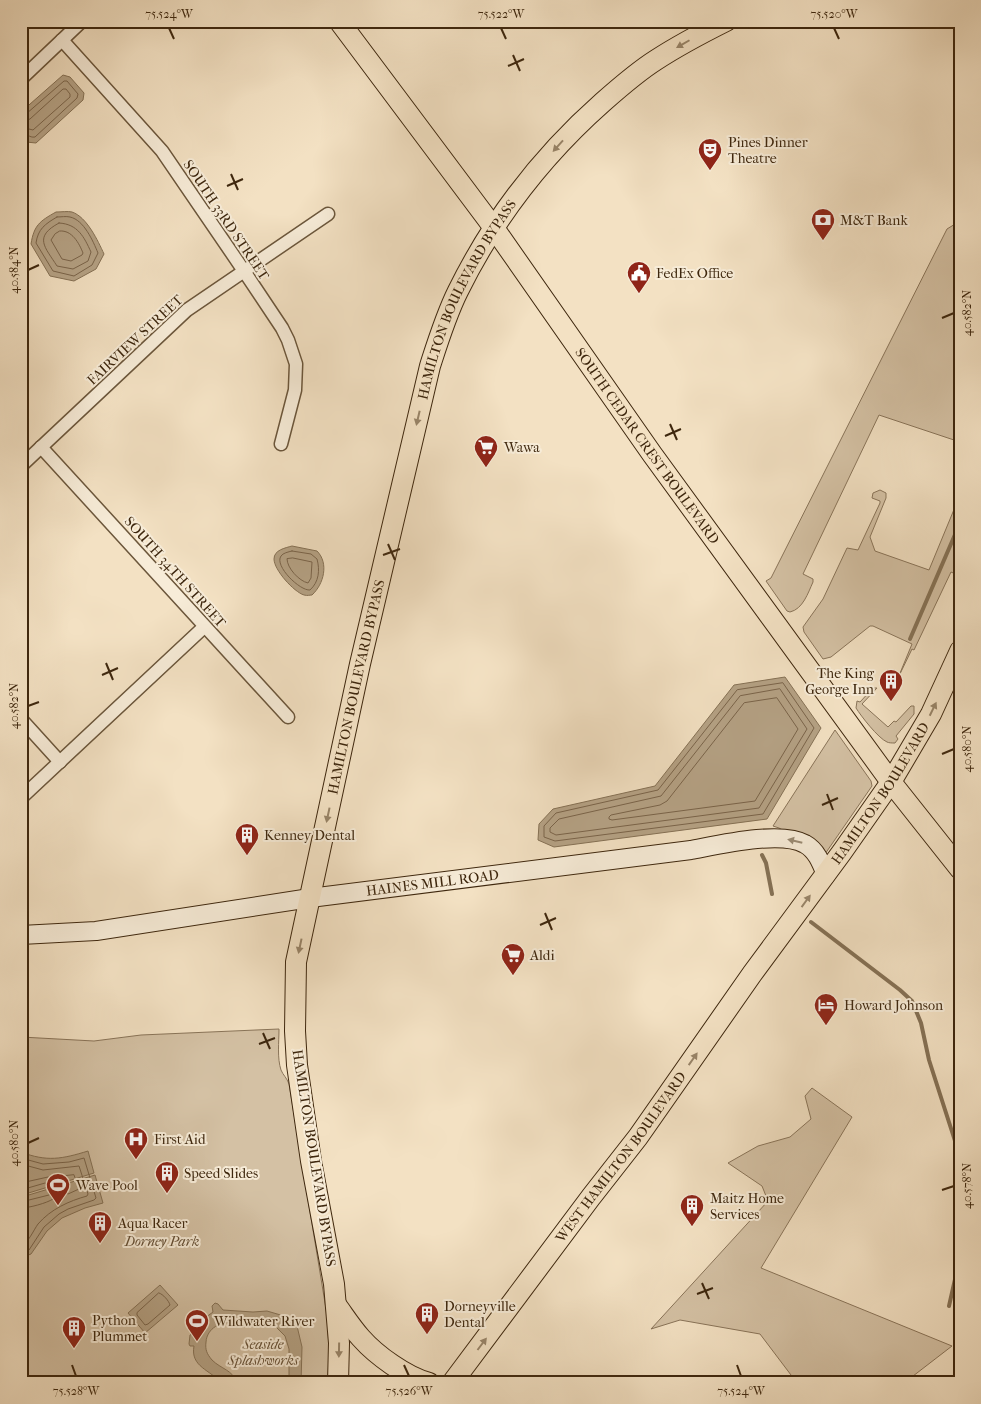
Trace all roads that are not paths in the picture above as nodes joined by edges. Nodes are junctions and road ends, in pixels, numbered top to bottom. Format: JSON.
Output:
{"nodes":[{"id":1,"x":82,"y":21,"type":"edge"},
{"id":2,"x":338,"y":21,"type":"edge"},
{"id":3,"x":726,"y":21,"type":"edge"},
{"id":4,"x":62,"y":40,"type":"junction"},
{"id":5,"x":21,"y":79,"type":"edge"},
{"id":6,"x":328,"y":214,"type":"dead end"},
{"id":7,"x":494,"y":228,"type":"junction"},
{"id":8,"x":244,"y":271,"type":"junction"},
{"id":9,"x":281,"y":444,"type":"dead end"},
{"id":10,"x":41,"y":447,"type":"junction"},
{"id":11,"x":21,"y":466,"type":"edge"},
{"id":12,"x":204,"y":627,"type":"junction"},
{"id":13,"x":960,"y":651,"type":"edge"},
{"id":14,"x":288,"y":717,"type":"dead end"},
{"id":15,"x":21,"y":720,"type":"edge"},
{"id":16,"x":60,"y":762,"type":"junction"},
{"id":17,"x":891,"y":782,"type":"junction"},
{"id":18,"x":21,"y":798,"type":"edge"},
{"id":19,"x":960,"y":868,"type":"edge"},
{"id":20,"x":826,"y":875,"type":"junction"},
{"id":21,"x":310,"y":898,"type":"junction"},
{"id":22,"x":786,"y":928,"type":"joint"},
{"id":23,"x":21,"y":934,"type":"edge"},
{"id":24,"x":337,"y":1306,"type":"junction"},
{"id":25,"x":451,"y":1382,"type":"edge"},
{"id":26,"x":338,"y":1383,"type":"edge"},
{"id":27,"x":429,"y":1383,"type":"edge"}],
"edges":[{"from":1,"to":4,"type":"street"},
{"from":2,"to":7,"type":"main road","name":"SOUTH CEDAR CREST BOULEVARD"},
{"from":3,"to":7,"type":"main road","name":"HAMILTON BOULEVARD BYPASS","one_way":true},
{"from":4,"to":5,"type":"street"},
{"from":4,"to":8,"type":"street","name":"SOUTH 33RD STREET"},
{"from":6,"to":8,"type":"street","name":"FAIRVIEW STREET"},
{"from":7,"to":17,"type":"main road","name":"SOUTH CEDAR CREST BOULEVARD"},
{"from":7,"to":21,"type":"main road","name":"HAMILTON BOULEVARD BYPASS","one_way":true},
{"from":8,"to":9,"type":"street","name":"SOUTH 33RD STREET"},
{"from":8,"to":10,"type":"street","name":"FAIRVIEW STREET"},
{"from":10,"to":11,"type":"street","name":"FAIRVIEW STREET"},
{"from":10,"to":12,"type":"street","name":"SOUTH 34TH STREET"},
{"from":12,"to":14,"type":"street","name":"SOUTH 34TH STREET"},
{"from":12,"to":16,"type":"street"},
{"from":17,"to":13,"type":"main road","name":"HAMILTON BOULEVARD","one_way":true},
{"from":15,"to":16,"type":"street"},
{"from":16,"to":18,"type":"street"},
{"from":17,"to":19,"type":"main road","name":"SOUTH CEDAR CREST BOULEVARD"},
{"from":17,"to":20,"type":"main road","name":"HAMILTON BOULEVARD"},
{"from":20,"to":21,"type":"street","name":"HAINES MILL ROAD","one_way":true},
{"from":22,"to":20,"type":"main road","name":"HAMILTON BOULEVARD","one_way":true},
{"from":21,"to":23,"type":"street","name":"HAINES MILL ROAD"},
{"from":21,"to":24,"type":"main road","name":"HAMILTON BOULEVARD BYPASS","one_way":true},
{"from":25,"to":22,"type":"main road","name":"WEST HAMILTON BOULEVARD","one_way":true},
{"from":24,"to":26,"type":"main road","name":"HAMILTON BOULEVARD BYPASS","one_way":true},
{"from":24,"to":27,"type":"main road"}]}
